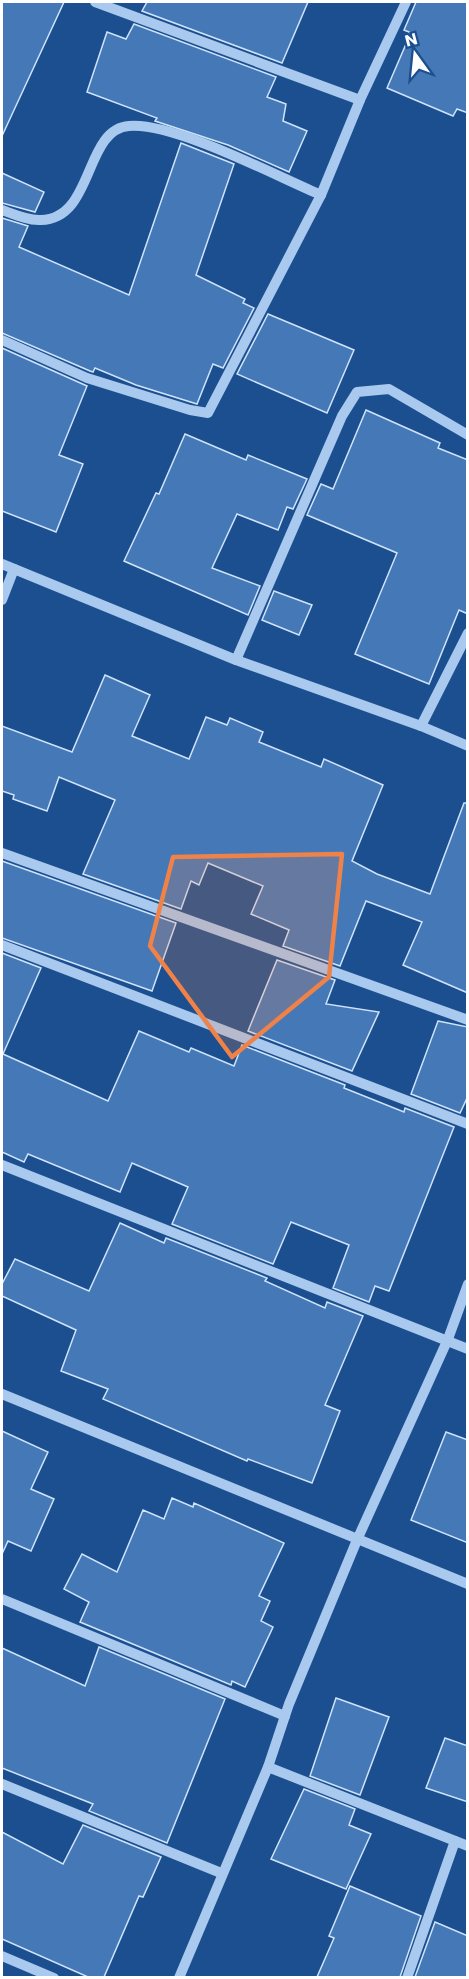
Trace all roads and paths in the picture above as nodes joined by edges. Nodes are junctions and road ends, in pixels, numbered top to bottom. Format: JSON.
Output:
{"nodes":[{"id":1,"x":95,"y":2,"type":"edge"},
{"id":2,"x":406,"y":2,"type":"edge"},
{"id":3,"x":360,"y":100,"type":"junction"},
{"id":4,"x":321,"y":195,"type":"junction"},
{"id":5,"x":2,"y":210,"type":"edge"},
{"id":6,"x":2,"y":340,"type":"edge"},
{"id":7,"x":468,"y":435,"type":"edge"},
{"id":8,"x":2,"y":564,"type":"edge"},
{"id":9,"x":14,"y":569,"type":"junction"},
{"id":10,"x":2,"y":600,"type":"edge"},
{"id":11,"x":468,"y":633,"type":"edge"},
{"id":12,"x":236,"y":660,"type":"junction"},
{"id":13,"x":420,"y":726,"type":"junction"},
{"id":14,"x":468,"y":746,"type":"edge"},
{"id":15,"x":2,"y":853,"type":"edge"},
{"id":16,"x":2,"y":945,"type":"edge"},
{"id":17,"x":468,"y":1020,"type":"edge"},
{"id":18,"x":468,"y":1124,"type":"edge"},
{"id":19,"x":2,"y":1165,"type":"edge"},
{"id":20,"x":468,"y":1284,"type":"edge"},
{"id":21,"x":448,"y":1340,"type":"junction"},
{"id":22,"x":468,"y":1349,"type":"edge"},
{"id":23,"x":2,"y":1394,"type":"edge"},
{"id":24,"x":357,"y":1540,"type":"junction"},
{"id":25,"x":468,"y":1584,"type":"edge"},
{"id":26,"x":2,"y":1599,"type":"edge"},
{"id":27,"x":285,"y":1716,"type":"junction"},
{"id":28,"x":268,"y":1767,"type":"junction"},
{"id":29,"x":2,"y":1784,"type":"edge"},
{"id":30,"x":455,"y":1841,"type":"junction"},
{"id":31,"x":468,"y":1846,"type":"edge"},
{"id":32,"x":220,"y":1873,"type":"junction"},
{"id":33,"x":2,"y":1956,"type":"edge"},
{"id":34,"x":54,"y":1977,"type":"edge"},
{"id":35,"x":179,"y":1977,"type":"edge"},
{"id":36,"x":407,"y":1977,"type":"edge"}],
"edges":[{"from":1,"to":3,"type":"street"},
{"from":2,"to":3,"type":"street"},
{"from":3,"to":4,"type":"street"},
{"from":4,"to":5,"type":"street"},
{"from":4,"to":6,"type":"street"},
{"from":7,"to":12,"type":"street"},
{"from":8,"to":9,"type":"street"},
{"from":9,"to":10,"type":"street"},
{"from":9,"to":12,"type":"street"},
{"from":11,"to":13,"type":"street"},
{"from":12,"to":13,"type":"street"},
{"from":13,"to":14,"type":"street"},
{"from":15,"to":17,"type":"street"},
{"from":16,"to":18,"type":"street"},
{"from":19,"to":21,"type":"street"},
{"from":20,"to":21,"type":"street"},
{"from":21,"to":22,"type":"street"},
{"from":21,"to":24,"type":"street"},
{"from":23,"to":24,"type":"street"},
{"from":24,"to":25,"type":"street"},
{"from":24,"to":27,"type":"street"},
{"from":26,"to":27,"type":"street"},
{"from":27,"to":28,"type":"street"},
{"from":28,"to":30,"type":"street"},
{"from":28,"to":32,"type":"street"},
{"from":29,"to":32,"type":"street"},
{"from":30,"to":31,"type":"street"},
{"from":30,"to":36,"type":"street"},
{"from":32,"to":35,"type":"street"},
{"from":33,"to":34,"type":"street"}]}
